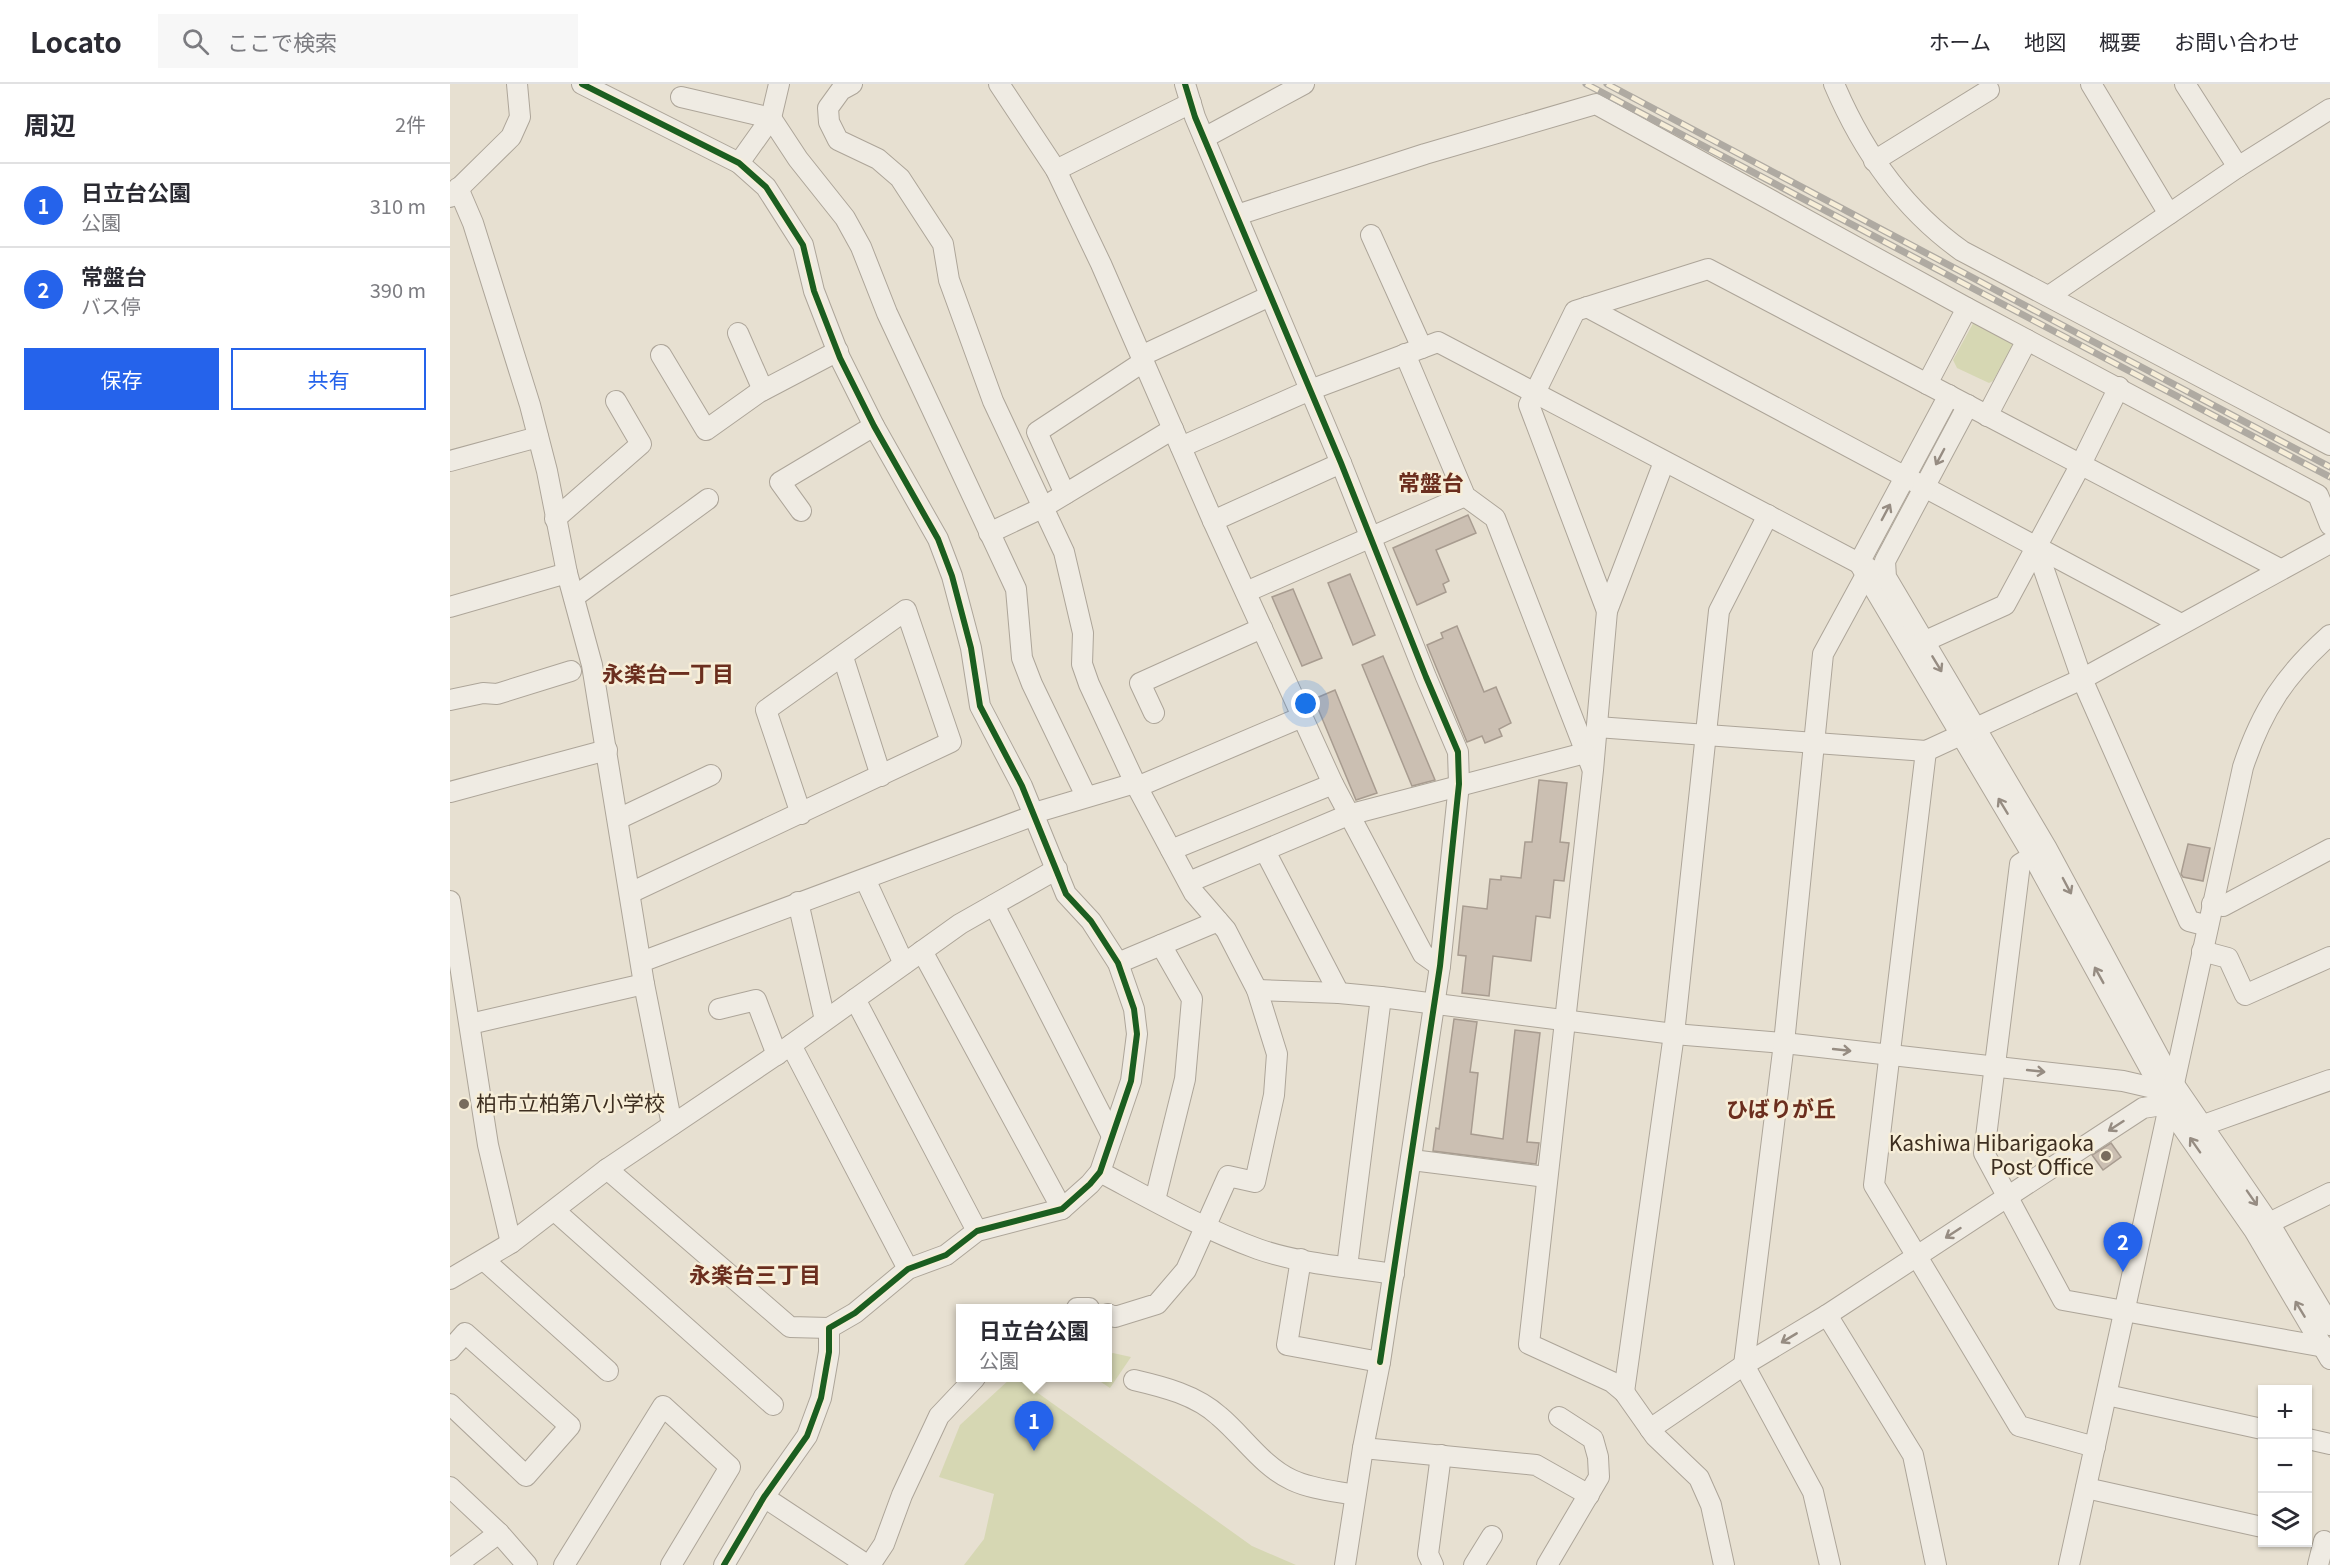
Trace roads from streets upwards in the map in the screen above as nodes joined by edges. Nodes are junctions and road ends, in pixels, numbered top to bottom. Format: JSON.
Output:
{"nodes":[{"id":1,"x":517,"y":84,"type":"edge"},
{"id":2,"x":582,"y":84,"type":"edge"},
{"id":3,"x":779,"y":84,"type":"edge"},
{"id":4,"x":852,"y":84,"type":"edge"},
{"id":5,"x":999,"y":84,"type":"edge"},
{"id":6,"x":1185,"y":84,"type":"edge"},
{"id":7,"x":1304,"y":84,"type":"edge"},
{"id":8,"x":1834,"y":84,"type":"edge"},
{"id":9,"x":2091,"y":84,"type":"edge"},
{"id":10,"x":2185,"y":84,"type":"edge"},
{"id":11,"x":1989,"y":90,"type":"dead end"},
{"id":12,"x":681,"y":97,"type":"dead end"},
{"id":13,"x":1191,"y":103,"type":"junction"},
{"id":14,"x":2330,"y":109,"type":"edge"},
{"id":15,"x":771,"y":118,"type":"junction"},
{"id":16,"x":1204,"y":138,"type":"junction"},
{"id":17,"x":1874,"y":160,"type":"junction"},
{"id":18,"x":739,"y":163,"type":"junction"},
{"id":19,"x":2238,"y":167,"type":"junction"},
{"id":20,"x":1056,"y":170,"type":"junction"},
{"id":21,"x":454,"y":193,"type":"edge"},
{"id":22,"x":2169,"y":214,"type":"junction"},
{"id":23,"x":1237,"y":215,"type":"junction"},
{"id":24,"x":1371,"y":235,"type":"dead end"},
{"id":25,"x":1270,"y":296,"type":"junction"},
{"id":26,"x":2049,"y":296,"type":"junction"},
{"id":27,"x":1587,"y":307,"type":"junction"},
{"id":28,"x":1967,"y":308,"type":"junction"},
{"id":29,"x":738,"y":333,"type":"dead end"},
{"id":30,"x":2027,"y":340,"type":"junction"},
{"id":31,"x":838,"y":351,"type":"junction"},
{"id":32,"x":1414,"y":351,"type":"junction"},
{"id":33,"x":661,"y":356,"type":"dead end"},
{"id":34,"x":1142,"y":359,"type":"junction"},
{"id":35,"x":1927,"y":384,"type":"junction"},
{"id":36,"x":2119,"y":387,"type":"junction"},
{"id":37,"x":763,"y":390,"type":"junction"},
{"id":38,"x":1310,"y":390,"type":"junction"},
{"id":39,"x":1536,"y":392,"type":"junction"},
{"id":40,"x":1949,"y":395,"type":"junction"},
{"id":41,"x":616,"y":401,"type":"dead end"},
{"id":42,"x":1968,"y":405,"type":"junction"},
{"id":43,"x":1987,"y":416,"type":"junction"},
{"id":44,"x":874,"y":426,"type":"junction"},
{"id":45,"x":538,"y":436,"type":"junction"},
{"id":46,"x":1177,"y":438,"type":"junction"},
{"id":47,"x":2330,"y":445,"type":"edge"},
{"id":48,"x":450,"y":461,"type":"edge"},
{"id":49,"x":1664,"y":462,"type":"junction"},
{"id":50,"x":1341,"y":463,"type":"junction"},
{"id":51,"x":2081,"y":464,"type":"junction"},
{"id":52,"x":1905,"y":477,"type":"junction"},
{"id":53,"x":1924,"y":488,"type":"junction"},
{"id":54,"x":1065,"y":494,"type":"junction"},
{"id":55,"x":1465,"y":495,"type":"junction"},
{"id":56,"x":708,"y":499,"type":"dead end"},
{"id":57,"x":1042,"y":508,"type":"junction"},
{"id":58,"x":801,"y":511,"type":"dead end"},
{"id":59,"x":1768,"y":515,"type":"junction"},
{"id":60,"x":555,"y":519,"type":"junction"},
{"id":61,"x":1213,"y":521,"type":"junction"},
{"id":62,"x":2330,"y":525,"type":"edge"},
{"id":63,"x":990,"y":533,"type":"junction"},
{"id":64,"x":1371,"y":538,"type":"junction"},
{"id":65,"x":2330,"y":543,"type":"edge"},
{"id":66,"x":2036,"y":547,"type":"junction"},
{"id":67,"x":1863,"y":569,"type":"junction"},
{"id":68,"x":2280,"y":569,"type":"junction"},
{"id":69,"x":567,"y":573,"type":"junction"},
{"id":70,"x":1886,"y":577,"type":"junction"},
{"id":71,"x":1246,"y":592,"type":"junction"},
{"id":72,"x":574,"y":597,"type":"junction"},
{"id":73,"x":450,"y":607,"type":"edge"},
{"id":74,"x":1607,"y":611,"type":"junction"},
{"id":75,"x":2181,"y":624,"type":"junction"},
{"id":76,"x":1262,"y":628,"type":"junction"},
{"id":77,"x":2330,"y":635,"type":"edge"},
{"id":78,"x":1917,"y":645,"type":"junction"},
{"id":79,"x":843,"y":657,"type":"junction"},
{"id":80,"x":571,"y":671,"type":"dead end"},
{"id":81,"x":2082,"y":679,"type":"junction"},
{"id":82,"x":450,"y":700,"type":"edge"},
{"id":83,"x":1154,"y":713,"type":"dead end"},
{"id":84,"x":1302,"y":717,"type":"junction"},
{"id":85,"x":1598,"y":727,"type":"junction"},
{"id":86,"x":1967,"y":730,"type":"junction"},
{"id":87,"x":1706,"y":735,"type":"junction"},
{"id":88,"x":1814,"y":743,"type":"junction"},
{"id":89,"x":607,"y":750,"type":"junction"},
{"id":90,"x":1926,"y":751,"type":"junction"},
{"id":91,"x":1589,"y":762,"type":"junction"},
{"id":92,"x":711,"y":776,"type":"dead end"},
{"id":93,"x":882,"y":776,"type":"junction"},
{"id":94,"x":1333,"y":784,"type":"junction"},
{"id":95,"x":1459,"y":784,"type":"junction"},
{"id":96,"x":1136,"y":785,"type":"junction"},
{"id":97,"x":450,"y":792,"type":"edge"},
{"id":98,"x":1086,"y":796,"type":"junction"},
{"id":99,"x":801,"y":814,"type":"junction"},
{"id":100,"x":1034,"y":814,"type":"junction"},
{"id":101,"x":1348,"y":815,"type":"junction"},
{"id":102,"x":618,"y":819,"type":"junction"},
{"id":103,"x":2330,"y":849,"type":"edge"},
{"id":104,"x":1171,"y":850,"type":"junction"},
{"id":105,"x":1265,"y":851,"type":"junction"},
{"id":106,"x":2039,"y":852,"type":"junction"},
{"id":107,"x":1057,"y":869,"type":"junction"},
{"id":108,"x":865,"y":879,"type":"junction"},
{"id":109,"x":1189,"y":882,"type":"junction"},
{"id":110,"x":630,"y":893,"type":"junction"},
{"id":111,"x":450,"y":901,"type":"edge"},
{"id":112,"x":798,"y":902,"type":"junction"},
{"id":113,"x":2212,"y":904,"type":"junction"},
{"id":114,"x":994,"y":905,"type":"junction"},
{"id":115,"x":1218,"y":921,"type":"junction"},
{"id":116,"x":2208,"y":926,"type":"junction"},
{"id":117,"x":1161,"y":945,"type":"junction"},
{"id":118,"x":922,"y":951,"type":"junction"},
{"id":119,"x":2202,"y":951,"type":"junction"},
{"id":120,"x":454,"y":955,"type":"edge"},
{"id":121,"x":2330,"y":957,"type":"edge"},
{"id":122,"x":641,"y":962,"type":"junction"},
{"id":123,"x":1118,"y":963,"type":"junction"},
{"id":124,"x":904,"y":964,"type":"junction"},
{"id":125,"x":1440,"y":966,"type":"junction"},
{"id":126,"x":644,"y":984,"type":"junction"},
{"id":127,"x":1257,"y":990,"type":"junction"},
{"id":128,"x":1339,"y":993,"type":"junction"},
{"id":129,"x":1381,"y":997,"type":"junction"},
{"id":130,"x":855,"y":999,"type":"junction"},
{"id":131,"x":1434,"y":1004,"type":"junction"},
{"id":132,"x":719,"y":1009,"type":"dead end"},
{"id":133,"x":825,"y":1020,"type":"junction"},
{"id":134,"x":1564,"y":1021,"type":"junction"},
{"id":135,"x":470,"y":1024,"type":"junction"},
{"id":136,"x":1674,"y":1034,"type":"junction"},
{"id":137,"x":1784,"y":1043,"type":"junction"},
{"id":138,"x":784,"y":1050,"type":"junction"},
{"id":139,"x":1889,"y":1055,"type":"junction"},
{"id":140,"x":1995,"y":1067,"type":"junction"},
{"id":141,"x":2330,"y":1080,"type":"edge"},
{"id":142,"x":2168,"y":1092,"type":"junction"},
{"id":143,"x":672,"y":1125,"type":"junction"},
{"id":144,"x":2201,"y":1126,"type":"junction"},
{"id":145,"x":1112,"y":1136,"type":"junction"},
{"id":146,"x":1412,"y":1160,"type":"junction"},
{"id":147,"x":607,"y":1168,"type":"junction"},
{"id":148,"x":1100,"y":1172,"type":"junction"},
{"id":149,"x":1546,"y":1177,"type":"junction"},
{"id":150,"x":2330,"y":1193,"type":"edge"},
{"id":151,"x":2008,"y":1197,"type":"junction"},
{"id":152,"x":1155,"y":1200,"type":"junction"},
{"id":153,"x":1062,"y":1209,"type":"junction"},
{"id":154,"x":555,"y":1211,"type":"junction"},
{"id":155,"x":1208,"y":1227,"type":"junction"},
{"id":156,"x":2262,"y":1227,"type":"junction"},
{"id":157,"x":977,"y":1231,"type":"junction"},
{"id":158,"x":511,"y":1243,"type":"junction"},
{"id":159,"x":1915,"y":1257,"type":"junction"},
{"id":160,"x":1301,"y":1259,"type":"junction"},
{"id":161,"x":485,"y":1261,"type":"junction"},
{"id":162,"x":1347,"y":1266,"type":"junction"},
{"id":163,"x":908,"y":1269,"type":"junction"},
{"id":164,"x":1394,"y":1274,"type":"junction"},
{"id":165,"x":450,"y":1279,"type":"edge"},
{"id":166,"x":2322,"y":1296,"type":"edge"},
{"id":167,"x":2126,"y":1313,"type":"junction"},
{"id":168,"x":1827,"y":1315,"type":"junction"},
{"id":169,"x":1112,"y":1316,"type":"edge"},
{"id":170,"x":2330,"y":1325,"type":"edge"},
{"id":171,"x":829,"y":1328,"type":"junction"},
{"id":172,"x":450,"y":1350,"type":"edge"},
{"id":173,"x":2328,"y":1351,"type":"edge"},
{"id":174,"x":1380,"y":1362,"type":"junction"},
{"id":175,"x":1744,"y":1365,"type":"junction"},
{"id":176,"x":608,"y":1371,"type":"dead end"},
{"id":177,"x":1134,"y":1380,"type":"dead end"},
{"id":178,"x":970,"y":1382,"type":"edge"},
{"id":179,"x":1624,"y":1392,"type":"junction"},
{"id":180,"x":2107,"y":1395,"type":"junction"},
{"id":181,"x":450,"y":1404,"type":"edge"},
{"id":182,"x":773,"y":1405,"type":"dead end"},
{"id":183,"x":1558,"y":1417,"type":"dead end"},
{"id":184,"x":2258,"y":1428,"type":"edge"},
{"id":185,"x":1650,"y":1429,"type":"junction"},
{"id":186,"x":2312,"y":1440,"type":"edge"},
{"id":187,"x":2330,"y":1444,"type":"edge"},
{"id":188,"x":2095,"y":1447,"type":"junction"},
{"id":189,"x":1363,"y":1448,"type":"junction"},
{"id":190,"x":1441,"y":1455,"type":"junction"},
{"id":191,"x":450,"y":1487,"type":"edge"},
{"id":192,"x":2086,"y":1488,"type":"junction"},
{"id":193,"x":1355,"y":1495,"type":"junction"},
{"id":194,"x":1589,"y":1495,"type":"junction"},
{"id":195,"x":764,"y":1497,"type":"junction"},
{"id":196,"x":2258,"y":1526,"type":"edge"},
{"id":197,"x":499,"y":1533,"type":"junction"},
{"id":198,"x":1492,"y":1536,"type":"dead end"},
{"id":199,"x":2320,"y":1540,"type":"edge"},
{"id":200,"x":456,"y":1565,"type":"edge"},
{"id":201,"x":527,"y":1565,"type":"edge"},
{"id":202,"x":564,"y":1565,"type":"edge"},
{"id":203,"x":671,"y":1565,"type":"edge"},
{"id":204,"x":724,"y":1565,"type":"edge"},
{"id":205,"x":868,"y":1565,"type":"edge"},
{"id":206,"x":1345,"y":1565,"type":"edge"},
{"id":207,"x":1433,"y":1565,"type":"edge"},
{"id":208,"x":1474,"y":1565,"type":"edge"},
{"id":209,"x":1547,"y":1565,"type":"edge"},
{"id":210,"x":1724,"y":1565,"type":"edge"},
{"id":211,"x":1830,"y":1565,"type":"edge"},
{"id":212,"x":1936,"y":1565,"type":"edge"},
{"id":213,"x":2069,"y":1565,"type":"edge"},
{"id":214,"x":2318,"y":1565,"type":"edge"}],
"edges":[{"from":1,"to":21,"type":"street"},
{"from":2,"to":18,"type":"street"},
{"from":3,"to":15,"type":"street"},
{"from":4,"to":57,"type":"street"},
{"from":5,"to":20,"type":"street"},
{"from":6,"to":13,"type":"street"},
{"from":7,"to":16,"type":"street"},
{"from":8,"to":17,"type":"street"},
{"from":9,"to":22,"type":"street"},
{"from":10,"to":19,"type":"street"},
{"from":11,"to":17,"type":"street"},
{"from":12,"to":15,"type":"street"},
{"from":13,"to":16,"type":"street"},
{"from":13,"to":20,"type":"street"},
{"from":14,"to":19,"type":"street"},
{"from":15,"to":18,"type":"street"},
{"from":15,"to":63,"type":"street"},
{"from":16,"to":23,"type":"street"},
{"from":17,"to":26,"type":"street"},
{"from":18,"to":31,"type":"street"},
{"from":19,"to":22,"type":"street"},
{"from":20,"to":34,"type":"street"},
{"from":21,"to":45,"type":"street"},
{"from":22,"to":26,"type":"street"},
{"from":23,"to":25,"type":"street"},
{"from":23,"to":28,"type":"street"},
{"from":24,"to":32,"type":"street"},
{"from":25,"to":34,"type":"street"},
{"from":25,"to":38,"type":"street"},
{"from":26,"to":47,"type":"street"},
{"from":27,"to":35,"type":"street"},
{"from":27,"to":39,"type":"street"},
{"from":27,"to":52,"type":"street"},
{"from":28,"to":30,"type":"street"},
{"from":28,"to":35,"type":"street"},
{"from":29,"to":37,"type":"street"},
{"from":30,"to":36,"type":"street"},
{"from":30,"to":43,"type":"street"},
{"from":31,"to":37,"type":"street"},
{"from":31,"to":44,"type":"street"},
{"from":32,"to":38,"type":"street"},
{"from":32,"to":39,"type":"street"},
{"from":32,"to":55,"type":"street"},
{"from":33,"to":37,"type":"street"},
{"from":34,"to":46,"type":"street"},
{"from":34,"to":54,"type":"street"},
{"from":35,"to":40,"type":"street"},
{"from":36,"to":51,"type":"street"},
{"from":36,"to":62,"type":"street"},
{"from":38,"to":46,"type":"street"},
{"from":38,"to":50,"type":"street"},
{"from":39,"to":49,"type":"street"},
{"from":39,"to":74,"type":"street"},
{"from":40,"to":42,"type":"street"},
{"from":40,"to":52,"type":"street"},
{"from":41,"to":60,"type":"street"},
{"from":42,"to":43,"type":"street"},
{"from":42,"to":53,"type":"street","one_way":true},
{"from":43,"to":51,"type":"street"},
{"from":44,"to":58,"type":"street"},
{"from":44,"to":100,"type":"street"},
{"from":45,"to":48,"type":"street"},
{"from":45,"to":60,"type":"street"},
{"from":46,"to":54,"type":"street"},
{"from":46,"to":61,"type":"street"},
{"from":49,"to":59,"type":"street"},
{"from":49,"to":74,"type":"street"},
{"from":50,"to":61,"type":"street"},
{"from":50,"to":64,"type":"street"},
{"from":51,"to":66,"type":"street"},
{"from":51,"to":68,"type":"street"},
{"from":52,"to":53,"type":"street"},
{"from":67,"to":52,"type":"street","one_way":true},
{"from":53,"to":66,"type":"street"},
{"from":53,"to":70,"type":"street"},
{"from":54,"to":57,"type":"street"},
{"from":55,"to":64,"type":"street"},
{"from":55,"to":91,"type":"street"},
{"from":56,"to":72,"type":"street"},
{"from":57,"to":63,"type":"street"},
{"from":57,"to":96,"type":"street"},
{"from":59,"to":67,"type":"street"},
{"from":59,"to":87,"type":"street"},
{"from":60,"to":69,"type":"street"},
{"from":61,"to":71,"type":"street"},
{"from":63,"to":98,"type":"street"},
{"from":64,"to":71,"type":"street"},
{"from":64,"to":95,"type":"street"},
{"from":65,"to":68,"type":"street"},
{"from":66,"to":75,"type":"street"},
{"from":66,"to":78,"type":"street"},
{"from":66,"to":81,"type":"street"},
{"from":67,"to":70,"type":"street"},
{"from":67,"to":78,"type":"street"},
{"from":67,"to":88,"type":"street"},
{"from":68,"to":75,"type":"street"},
{"from":69,"to":72,"type":"street"},
{"from":69,"to":73,"type":"street"},
{"from":70,"to":78,"type":"street"},
{"from":71,"to":76,"type":"street"},
{"from":72,"to":89,"type":"street"},
{"from":74,"to":85,"type":"street"},
{"from":75,"to":81,"type":"street"},
{"from":76,"to":83,"type":"street"},
{"from":76,"to":84,"type":"street"},
{"from":77,"to":113,"type":"street"},
{"from":78,"to":86,"type":"street"},
{"from":79,"to":93,"type":"street"},
{"from":79,"to":93,"type":"street"},
{"from":79,"to":99,"type":"street"},
{"from":80,"to":82,"type":"street"},
{"from":81,"to":86,"type":"street"},
{"from":81,"to":116,"type":"street"},
{"from":84,"to":94,"type":"street"},
{"from":84,"to":96,"type":"street"},
{"from":85,"to":87,"type":"street"},
{"from":85,"to":91,"type":"street"},
{"from":86,"to":90,"type":"street"},
{"from":86,"to":106,"type":"street"},
{"from":87,"to":88,"type":"street"},
{"from":87,"to":136,"type":"street"},
{"from":88,"to":90,"type":"street"},
{"from":88,"to":137,"type":"street"},
{"from":89,"to":97,"type":"street"},
{"from":89,"to":102,"type":"street"},
{"from":90,"to":139,"type":"street"},
{"from":91,"to":95,"type":"street"},
{"from":91,"to":134,"type":"street"},
{"from":92,"to":102,"type":"street"},
{"from":93,"to":99,"type":"street"},
{"from":94,"to":101,"type":"street"},
{"from":94,"to":104,"type":"street"},
{"from":95,"to":101,"type":"street"},
{"from":95,"to":125,"type":"street"},
{"from":96,"to":98,"type":"street"},
{"from":96,"to":104,"type":"street"},
{"from":98,"to":100,"type":"street"},
{"from":99,"to":110,"type":"street"},
{"from":100,"to":107,"type":"street"},
{"from":100,"to":108,"type":"street"},
{"from":101,"to":105,"type":"street"},
{"from":101,"to":125,"type":"street"},
{"from":102,"to":110,"type":"street"},
{"from":103,"to":113,"type":"street"},
{"from":104,"to":109,"type":"street"},
{"from":105,"to":109,"type":"street"},
{"from":105,"to":128,"type":"street"},
{"from":106,"to":140,"type":"street"},
{"from":106,"to":142,"type":"street"},
{"from":107,"to":114,"type":"street"},
{"from":107,"to":123,"type":"street"},
{"from":108,"to":112,"type":"street"},
{"from":108,"to":124,"type":"street"},
{"from":109,"to":115,"type":"street"},
{"from":110,"to":122,"type":"street"},
{"from":111,"to":120,"type":"street"},
{"from":112,"to":122,"type":"street"},
{"from":112,"to":133,"type":"street"},
{"from":113,"to":116,"type":"street"},
{"from":114,"to":118,"type":"street"},
{"from":114,"to":145,"type":"street"},
{"from":115,"to":117,"type":"street"},
{"from":115,"to":127,"type":"street"},
{"from":116,"to":119,"type":"street"},
{"from":117,"to":123,"type":"street"},
{"from":117,"to":152,"type":"street"},
{"from":118,"to":124,"type":"street"},
{"from":118,"to":153,"type":"street"},
{"from":119,"to":121,"type":"street"},
{"from":119,"to":142,"type":"street"},
{"from":120,"to":135,"type":"street"},
{"from":122,"to":126,"type":"street"},
{"from":123,"to":145,"type":"street"},
{"from":124,"to":130,"type":"street"},
{"from":125,"to":131,"type":"street"},
{"from":126,"to":135,"type":"street"},
{"from":126,"to":143,"type":"street"},
{"from":127,"to":128,"type":"street"},
{"from":127,"to":155,"type":"street"},
{"from":128,"to":129,"type":"street"},
{"from":129,"to":131,"type":"street"},
{"from":129,"to":162,"type":"street"},
{"from":130,"to":133,"type":"street"},
{"from":130,"to":157,"type":"street"},
{"from":131,"to":134,"type":"street"},
{"from":131,"to":146,"type":"street"},
{"from":132,"to":138,"type":"street"},
{"from":133,"to":138,"type":"street"},
{"from":134,"to":136,"type":"street"},
{"from":134,"to":149,"type":"street"},
{"from":135,"to":158,"type":"street"},
{"from":136,"to":137,"type":"street"},
{"from":136,"to":179,"type":"street"},
{"from":137,"to":139,"type":"street","one_way":true},
{"from":137,"to":175,"type":"street"},
{"from":138,"to":143,"type":"street"},
{"from":138,"to":163,"type":"street"},
{"from":139,"to":140,"type":"street"},
{"from":139,"to":159,"type":"street"},
{"from":140,"to":142,"type":"street","one_way":true},
{"from":140,"to":151,"type":"street"},
{"from":141,"to":144,"type":"street"},
{"from":142,"to":144,"type":"street"},
{"from":142,"to":151,"type":"street","one_way":true},
{"from":156,"to":142,"type":"street","one_way":true},
{"from":142,"to":167,"type":"street"},
{"from":143,"to":147,"type":"street"},
{"from":144,"to":156,"type":"street","one_way":true},
{"from":145,"to":148,"type":"street"},
{"from":146,"to":149,"type":"street"},
{"from":146,"to":164,"type":"street"},
{"from":147,"to":154,"type":"street"},
{"from":147,"to":171,"type":"street"},
{"from":148,"to":152,"type":"street"},
{"from":148,"to":153,"type":"street"},
{"from":149,"to":179,"type":"street"},
{"from":150,"to":156,"type":"street"},
{"from":151,"to":159,"type":"street","one_way":true},
{"from":151,"to":167,"type":"street"},
{"from":152,"to":155,"type":"street"},
{"from":153,"to":157,"type":"street"},
{"from":154,"to":158,"type":"street"},
{"from":154,"to":182,"type":"street"},
{"from":155,"to":160,"type":"street"},
{"from":155,"to":169,"type":"street"},
{"from":156,"to":166,"type":"street"},
{"from":173,"to":156,"type":"street","one_way":true},
{"from":157,"to":163,"type":"street"},
{"from":158,"to":161,"type":"street"},
{"from":159,"to":168,"type":"street"},
{"from":159,"to":188,"type":"street"},
{"from":160,"to":162,"type":"street"},
{"from":160,"to":174,"type":"street"},
{"from":161,"to":165,"type":"street"},
{"from":161,"to":176,"type":"street"},
{"from":162,"to":164,"type":"street"},
{"from":163,"to":171,"type":"street"},
{"from":164,"to":174,"type":"street"},
{"from":166,"to":170,"type":"street"},
{"from":167,"to":173,"type":"street"},
{"from":167,"to":180,"type":"street"},
{"from":168,"to":175,"type":"street","one_way":true},
{"from":168,"to":212,"type":"street"},
{"from":171,"to":195,"type":"street"},
{"from":172,"to":181,"type":"street"},
{"from":174,"to":189,"type":"street"},
{"from":175,"to":185,"type":"street"},
{"from":175,"to":211,"type":"street"},
{"from":177,"to":193,"type":"street"},
{"from":178,"to":205,"type":"street"},
{"from":179,"to":185,"type":"street"},
{"from":180,"to":184,"type":"street"},
{"from":180,"to":188,"type":"street"},
{"from":183,"to":194,"type":"street"},
{"from":185,"to":210,"type":"street"},
{"from":186,"to":187,"type":"street"},
{"from":188,"to":192,"type":"street"},
{"from":189,"to":190,"type":"street"},
{"from":189,"to":193,"type":"street"},
{"from":190,"to":194,"type":"street"},
{"from":190,"to":207,"type":"street"},
{"from":191,"to":197,"type":"street"},
{"from":192,"to":196,"type":"street"},
{"from":192,"to":213,"type":"street"},
{"from":193,"to":206,"type":"street"},
{"from":194,"to":209,"type":"street"},
{"from":195,"to":204,"type":"street"},
{"from":195,"to":205,"type":"street"},
{"from":197,"to":200,"type":"street"},
{"from":197,"to":201,"type":"street"},
{"from":198,"to":208,"type":"street"},
{"from":199,"to":214,"type":"street"},
{"from":202,"to":203,"type":"street"}]}
